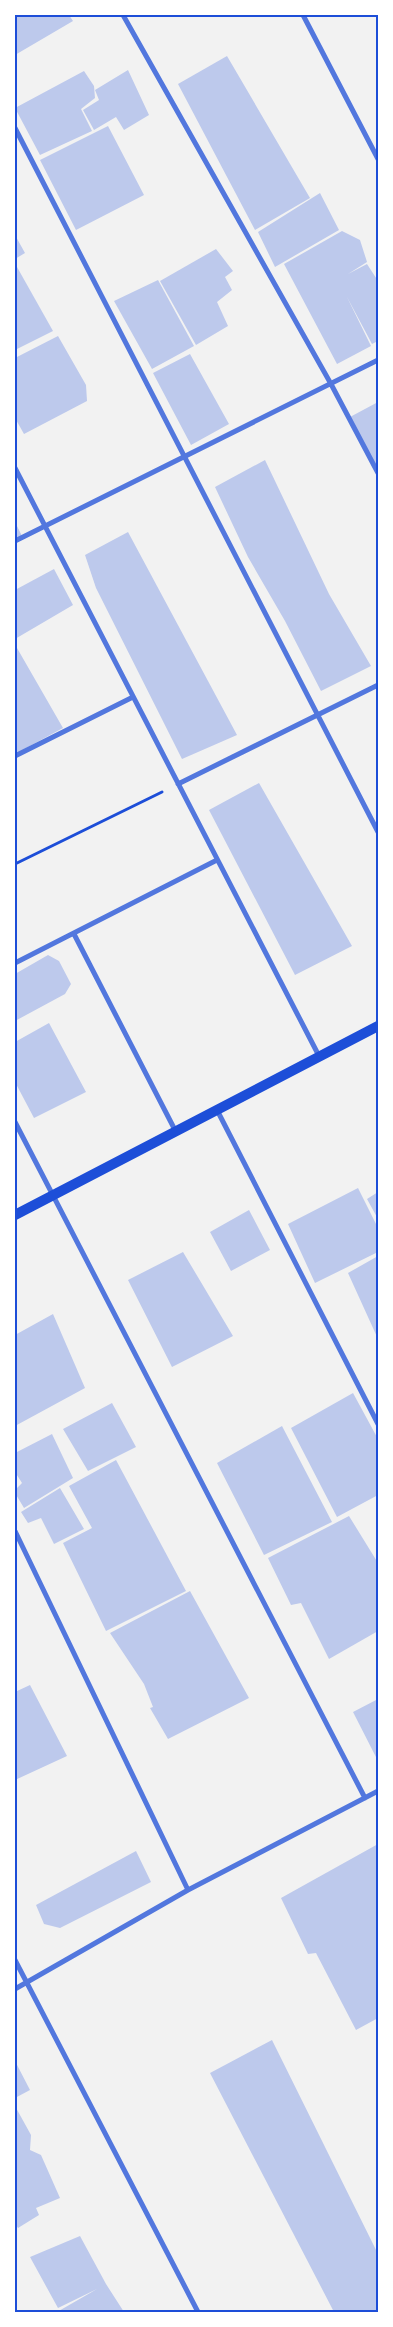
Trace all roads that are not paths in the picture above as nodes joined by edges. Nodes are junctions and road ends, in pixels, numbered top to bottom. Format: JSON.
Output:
{"nodes":[{"id":1,"x":124,"y":15,"type":"edge"},
{"id":2,"x":303,"y":15,"type":"edge"},
{"id":3,"x":15,"y":128,"type":"edge"},
{"id":4,"x":378,"y":159,"type":"edge"},
{"id":5,"x":378,"y":360,"type":"edge"},
{"id":6,"x":331,"y":384,"type":"junction"},
{"id":7,"x":184,"y":456,"type":"junction"},
{"id":8,"x":15,"y":468,"type":"edge"},
{"id":9,"x":378,"y":474,"type":"edge"},
{"id":10,"x":45,"y":526,"type":"junction"},
{"id":11,"x":15,"y":541,"type":"edge"},
{"id":12,"x":378,"y":685,"type":"edge"},
{"id":13,"x":133,"y":697,"type":"junction"},
{"id":14,"x":318,"y":715,"type":"junction"},
{"id":15,"x":15,"y":756,"type":"edge"},
{"id":16,"x":178,"y":784,"type":"junction"},
{"id":17,"x":378,"y":832,"type":"edge"},
{"id":18,"x":217,"y":860,"type":"junction"},
{"id":19,"x":74,"y":934,"type":"junction"},
{"id":20,"x":15,"y":964,"type":"edge"},
{"id":21,"x":378,"y":1026,"type":"edge"},
{"id":22,"x":319,"y":1056,"type":"junction"},
{"id":23,"x":217,"y":1110,"type":"junction"},
{"id":24,"x":15,"y":1122,"type":"edge"},
{"id":25,"x":176,"y":1133,"type":"junction"},
{"id":26,"x":53,"y":1195,"type":"junction"},
{"id":27,"x":15,"y":1215,"type":"edge"},
{"id":28,"x":378,"y":1424,"type":"edge"},
{"id":29,"x":15,"y":1531,"type":"edge"},
{"id":30,"x":378,"y":1791,"type":"edge"},
{"id":31,"x":364,"y":1798,"type":"junction"},
{"id":32,"x":188,"y":1890,"type":"junction"},
{"id":33,"x":15,"y":1960,"type":"edge"},
{"id":34,"x":26,"y":1984,"type":"junction"},
{"id":35,"x":15,"y":1989,"type":"edge"},
{"id":36,"x":198,"y":2312,"type":"edge"}],
"edges":[{"from":1,"to":6,"type":"street"},
{"from":2,"to":4,"type":"street"},
{"from":3,"to":7,"type":"street"},
{"from":5,"to":6,"type":"street"},
{"from":6,"to":7,"type":"street"},
{"from":6,"to":9,"type":"street"},
{"from":7,"to":10,"type":"street"},
{"from":7,"to":14,"type":"street"},
{"from":8,"to":10,"type":"street"},
{"from":10,"to":11,"type":"street"},
{"from":10,"to":13,"type":"street"},
{"from":12,"to":14,"type":"street"},
{"from":13,"to":15,"type":"street"},
{"from":13,"to":16,"type":"street"},
{"from":14,"to":16,"type":"street"},
{"from":14,"to":17,"type":"street"},
{"from":16,"to":18,"type":"street"},
{"from":18,"to":19,"type":"street"},
{"from":18,"to":22,"type":"street"},
{"from":19,"to":20,"type":"street"},
{"from":19,"to":25,"type":"street"},
{"from":21,"to":22,"type":"main road"},
{"from":22,"to":23,"type":"main road"},
{"from":23,"to":25,"type":"main road"},
{"from":23,"to":28,"type":"street"},
{"from":24,"to":26,"type":"street"},
{"from":25,"to":26,"type":"main road"},
{"from":26,"to":27,"type":"main road"},
{"from":26,"to":31,"type":"street"},
{"from":29,"to":32,"type":"street"},
{"from":30,"to":31,"type":"street"},
{"from":31,"to":32,"type":"street"},
{"from":32,"to":34,"type":"street"},
{"from":33,"to":34,"type":"street"},
{"from":34,"to":35,"type":"street"},
{"from":34,"to":36,"type":"street"}]}
